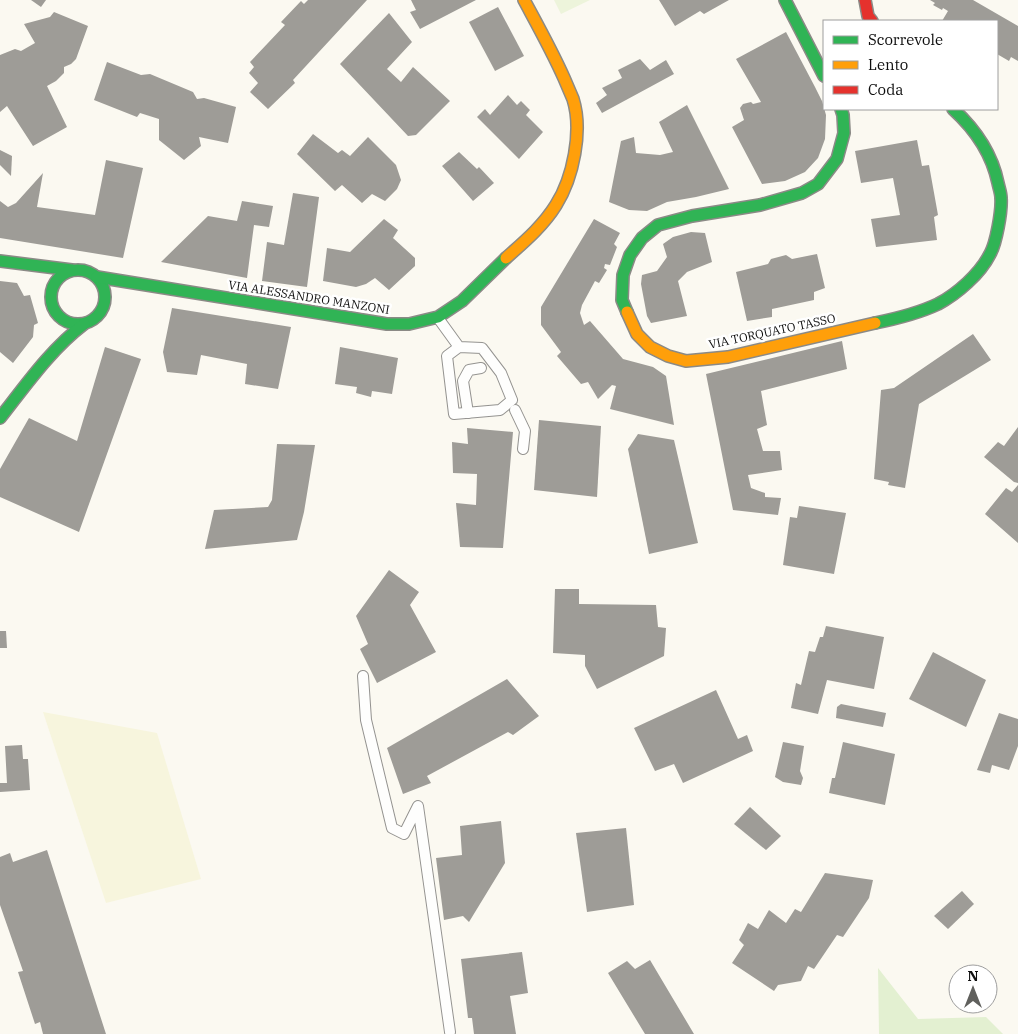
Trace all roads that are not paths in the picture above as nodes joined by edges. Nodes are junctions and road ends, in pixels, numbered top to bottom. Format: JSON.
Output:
{"nodes":[{"id":1,"x":524,"y":0,"type":"edge"},
{"id":2,"x":785,"y":0,"type":"edge"},
{"id":3,"x":864,"y":0,"type":"edge"},
{"id":4,"x":871,"y":20,"type":"edge"},
{"id":5,"x":823,"y":74,"type":"edge"},
{"id":6,"x":841,"y":110,"type":"edge"},
{"id":7,"x":954,"y":110,"type":"edge"},
{"id":8,"x":0,"y":261,"type":"edge"},
{"id":9,"x":24,"y":264,"type":"junction"},
{"id":10,"x":72,"y":270,"type":"junction"},
{"id":11,"x":98,"y":277,"type":"junction"},
{"id":12,"x":152,"y":285,"type":"junction"},
{"id":13,"x":51,"y":291,"type":"junction"},
{"id":14,"x":105,"y":298,"type":"junction"},
{"id":15,"x":55,"y":311,"type":"junction"},
{"id":16,"x":438,"y":317,"type":"junction"},
{"id":17,"x":84,"y":324,"type":"junction"},
{"id":18,"x":459,"y":348,"type":"junction"},
{"id":19,"x":49,"y":356,"type":"junction"},
{"id":20,"x":481,"y":368,"type":"dead end"},
{"id":21,"x":515,"y":410,"type":"dead end"},
{"id":22,"x":468,"y":413,"type":"junction"},
{"id":23,"x":0,"y":418,"type":"edge"},
{"id":24,"x":523,"y":449,"type":"dead end"},
{"id":25,"x":363,"y":676,"type":"dead end"},
{"id":26,"x":450,"y":1032,"type":"dead end"}],
"edges":[{"from":1,"to":16,"type":"main road","name":"VIA ALESSANDRO MANZONI"},
{"from":2,"to":5,"type":"main road"},
{"from":3,"to":4,"type":"main road"},
{"from":6,"to":7,"type":"main road","name":"VIA TORQUATO TASSO"},
{"from":8,"to":9,"type":"main road"},
{"from":9,"to":10,"type":"main road"},
{"from":9,"to":13,"type":"main road"},
{"from":10,"to":11,"type":"main road"},
{"from":10,"to":13,"type":"main road"},
{"from":11,"to":12,"type":"main road","name":"VIA ALESSANDRO MANZONI"},
{"from":11,"to":14,"type":"main road"},
{"from":12,"to":14,"type":"main road","name":"VIA ALESSANDRO MANZONI"},
{"from":12,"to":16,"type":"main road","name":"VIA ALESSANDRO MANZONI"},
{"from":13,"to":15,"type":"main road"},
{"from":14,"to":17,"type":"main road"},
{"from":15,"to":17,"type":"main road"},
{"from":15,"to":19,"type":"main road"},
{"from":16,"to":18,"type":"lane"},
{"from":17,"to":19,"type":"main road"},
{"from":18,"to":22,"type":"lane"},
{"from":18,"to":22,"type":"lane"},
{"from":19,"to":23,"type":"main road"},
{"from":20,"to":22,"type":"lane"},
{"from":21,"to":24,"type":"lane"},
{"from":25,"to":26,"type":"lane"}]}
